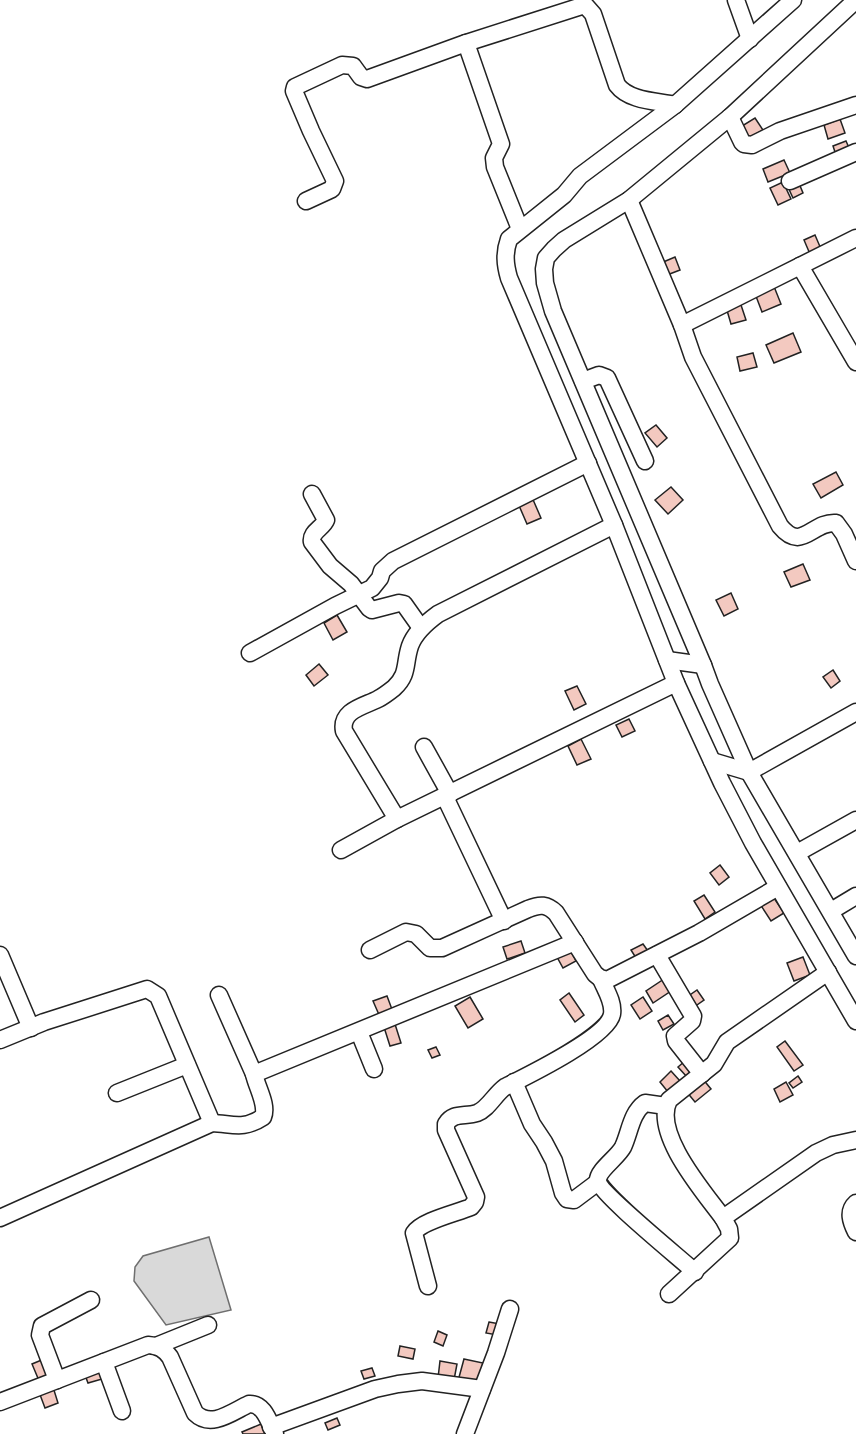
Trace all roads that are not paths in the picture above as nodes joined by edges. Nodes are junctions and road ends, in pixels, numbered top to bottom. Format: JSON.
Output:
{"nodes":[{"id":1,"x":736,"y":0,"type":"edge"},
{"id":2,"x":793,"y":0,"type":"edge"},
{"id":3,"x":856,"y":0,"type":"edge"},
{"id":4,"x":750,"y":39,"type":"junction"},
{"id":5,"x":466,"y":43,"type":"junction"},
{"id":6,"x":675,"y":105,"type":"junction"},
{"id":7,"x":856,"y":105,"type":"edge"},
{"id":8,"x":730,"y":117,"type":"junction"},
{"id":9,"x":856,"y":152,"type":"edge"},
{"id":10,"x":790,"y":181,"type":"dead end"},
{"id":11,"x":629,"y":200,"type":"junction"},
{"id":12,"x":306,"y":201,"type":"dead end"},
{"id":13,"x":520,"y":229,"type":"junction"},
{"id":14,"x":855,"y":241,"type":"edge"},
{"id":15,"x":800,"y":266,"type":"junction"},
{"id":16,"x":682,"y":324,"type":"junction"},
{"id":17,"x":856,"y":362,"type":"edge"},
{"id":18,"x":583,"y":381,"type":"junction"},
{"id":19,"x":645,"y":461,"type":"dead end"},
{"id":20,"x":588,"y":463,"type":"junction"},
{"id":21,"x":312,"y":494,"type":"dead end"},
{"id":22,"x":614,"y":525,"type":"junction"},
{"id":23,"x":856,"y":561,"type":"edge"},
{"id":24,"x":358,"y":594,"type":"junction"},
{"id":25,"x":421,"y":628,"type":"junction"},
{"id":26,"x":250,"y":653,"type":"dead end"},
{"id":27,"x":667,"y":660,"type":"junction"},
{"id":28,"x":703,"y":665,"type":"junction"},
{"id":29,"x":676,"y":683,"type":"junction"},
{"id":30,"x":856,"y":712,"type":"edge"},
{"id":31,"x":423,"y":747,"type":"dead end"},
{"id":32,"x":712,"y":761,"type":"junction"},
{"id":33,"x":749,"y":772,"type":"junction"},
{"id":34,"x":447,"y":795,"type":"junction"},
{"id":35,"x":397,"y":819,"type":"junction"},
{"id":36,"x":856,"y":820,"type":"edge"},
{"id":37,"x":341,"y":850,"type":"dead end"},
{"id":38,"x":797,"y":853,"type":"junction"},
{"id":39,"x":778,"y":887,"type":"junction"},
{"id":40,"x":856,"y":896,"type":"edge"},
{"id":41,"x":831,"y":911,"type":"junction"},
{"id":42,"x":504,"y":921,"type":"junction"},
{"id":43,"x":575,"y":942,"type":"junction"},
{"id":44,"x":370,"y":950,"type":"dead end"},
{"id":45,"x":0,"y":955,"type":"edge"},
{"id":46,"x":657,"y":955,"type":"junction"},
{"id":47,"x":856,"y":956,"type":"edge"},
{"id":48,"x":828,"y":972,"type":"junction"},
{"id":49,"x":601,"y":978,"type":"junction"},
{"id":50,"x":219,"y":995,"type":"dead end"},
{"id":51,"x":856,"y":1020,"type":"edge"},
{"id":52,"x":31,"y":1028,"type":"junction"},
{"id":53,"x":359,"y":1032,"type":"junction"},
{"id":54,"x":0,"y":1040,"type":"edge"},
{"id":55,"x":187,"y":1065,"type":"junction"},
{"id":56,"x":374,"y":1069,"type":"dead end"},
{"id":57,"x":254,"y":1074,"type":"junction"},
{"id":58,"x":702,"y":1074,"type":"junction"},
{"id":59,"x":514,"y":1082,"type":"junction"},
{"id":60,"x":117,"y":1093,"type":"dead end"},
{"id":61,"x":666,"y":1106,"type":"junction"},
{"id":62,"x":212,"y":1123,"type":"junction"},
{"id":63,"x":856,"y":1141,"type":"edge"},
{"id":64,"x":856,"y":1147,"type":"edge"},
{"id":65,"x":598,"y":1182,"type":"junction"},
{"id":66,"x":856,"y":1203,"type":"edge"},
{"id":67,"x":0,"y":1218,"type":"edge"},
{"id":68,"x":723,"y":1218,"type":"junction"},
{"id":69,"x":856,"y":1232,"type":"edge"},
{"id":70,"x":695,"y":1272,"type":"junction"},
{"id":71,"x":428,"y":1286,"type":"dead end"},
{"id":72,"x":669,"y":1294,"type":"dead end"},
{"id":73,"x":91,"y":1300,"type":"dead end"},
{"id":74,"x":510,"y":1309,"type":"dead end"},
{"id":75,"x":207,"y":1325,"type":"dead end"},
{"id":76,"x":156,"y":1346,"type":"junction"},
{"id":77,"x":104,"y":1362,"type":"junction"},
{"id":78,"x":57,"y":1380,"type":"junction"},
{"id":79,"x":482,"y":1389,"type":"junction"},
{"id":80,"x":0,"y":1402,"type":"edge"},
{"id":81,"x":122,"y":1411,"type":"dead end"},
{"id":82,"x":273,"y":1430,"type":"edge"},
{"id":83,"x":465,"y":1434,"type":"edge"}],
"edges":[{"from":1,"to":4,"type":"street"},
{"from":2,"to":4,"type":"street"},
{"from":3,"to":8,"type":"street"},
{"from":4,"to":6,"type":"street"},
{"from":5,"to":6,"type":"street"},
{"from":5,"to":12,"type":"street"},
{"from":5,"to":13,"type":"street"},
{"from":6,"to":13,"type":"street"},
{"from":7,"to":8,"type":"street"},
{"from":8,"to":11,"type":"street"},
{"from":9,"to":10,"type":"street"},
{"from":11,"to":16,"type":"street"},
{"from":11,"to":18,"type":"street"},
{"from":13,"to":20,"type":"street"},
{"from":14,"to":15,"type":"street"},
{"from":15,"to":16,"type":"street"},
{"from":15,"to":17,"type":"street"},
{"from":16,"to":23,"type":"street"},
{"from":18,"to":19,"type":"street"},
{"from":18,"to":28,"type":"street"},
{"from":20,"to":22,"type":"street"},
{"from":20,"to":24,"type":"street"},
{"from":21,"to":24,"type":"street"},
{"from":22,"to":25,"type":"street"},
{"from":22,"to":27,"type":"street"},
{"from":24,"to":25,"type":"street"},
{"from":24,"to":26,"type":"street"},
{"from":25,"to":35,"type":"street"},
{"from":27,"to":28,"type":"street"},
{"from":27,"to":29,"type":"street"},
{"from":28,"to":33,"type":"street"},
{"from":29,"to":32,"type":"street"},
{"from":29,"to":34,"type":"street"},
{"from":30,"to":33,"type":"street"},
{"from":31,"to":34,"type":"street"},
{"from":32,"to":33,"type":"street"},
{"from":32,"to":39,"type":"street"},
{"from":33,"to":38,"type":"street"},
{"from":34,"to":35,"type":"street"},
{"from":34,"to":42,"type":"street"},
{"from":35,"to":37,"type":"street"},
{"from":36,"to":38,"type":"street"},
{"from":38,"to":41,"type":"street"},
{"from":39,"to":46,"type":"street"},
{"from":39,"to":48,"type":"street"},
{"from":40,"to":41,"type":"street"},
{"from":41,"to":47,"type":"street"},
{"from":42,"to":43,"type":"street"},
{"from":42,"to":44,"type":"street"},
{"from":43,"to":49,"type":"street"},
{"from":43,"to":53,"type":"street"},
{"from":45,"to":52,"type":"street"},
{"from":46,"to":49,"type":"street"},
{"from":46,"to":58,"type":"street"},
{"from":48,"to":51,"type":"street"},
{"from":48,"to":58,"type":"street"},
{"from":49,"to":59,"type":"street"},
{"from":50,"to":57,"type":"street"},
{"from":52,"to":54,"type":"street"},
{"from":52,"to":55,"type":"street"},
{"from":53,"to":56,"type":"street"},
{"from":53,"to":57,"type":"street"},
{"from":55,"to":60,"type":"street"},
{"from":55,"to":62,"type":"street"},
{"from":57,"to":62,"type":"street"},
{"from":58,"to":61,"type":"street"},
{"from":59,"to":65,"type":"street"},
{"from":59,"to":71,"type":"street"},
{"from":61,"to":65,"type":"street"},
{"from":61,"to":68,"type":"street"},
{"from":62,"to":67,"type":"street"},
{"from":63,"to":64,"type":"street"},
{"from":63,"to":68,"type":"street"},
{"from":65,"to":70,"type":"street"},
{"from":66,"to":69,"type":"street"},
{"from":68,"to":70,"type":"street"},
{"from":70,"to":72,"type":"street"},
{"from":73,"to":78,"type":"street"},
{"from":74,"to":79,"type":"street"},
{"from":75,"to":76,"type":"street"},
{"from":76,"to":77,"type":"street"},
{"from":76,"to":82,"type":"street"},
{"from":77,"to":78,"type":"street"},
{"from":77,"to":81,"type":"street"},
{"from":78,"to":80,"type":"street"},
{"from":79,"to":82,"type":"street"},
{"from":79,"to":83,"type":"street"}]}
